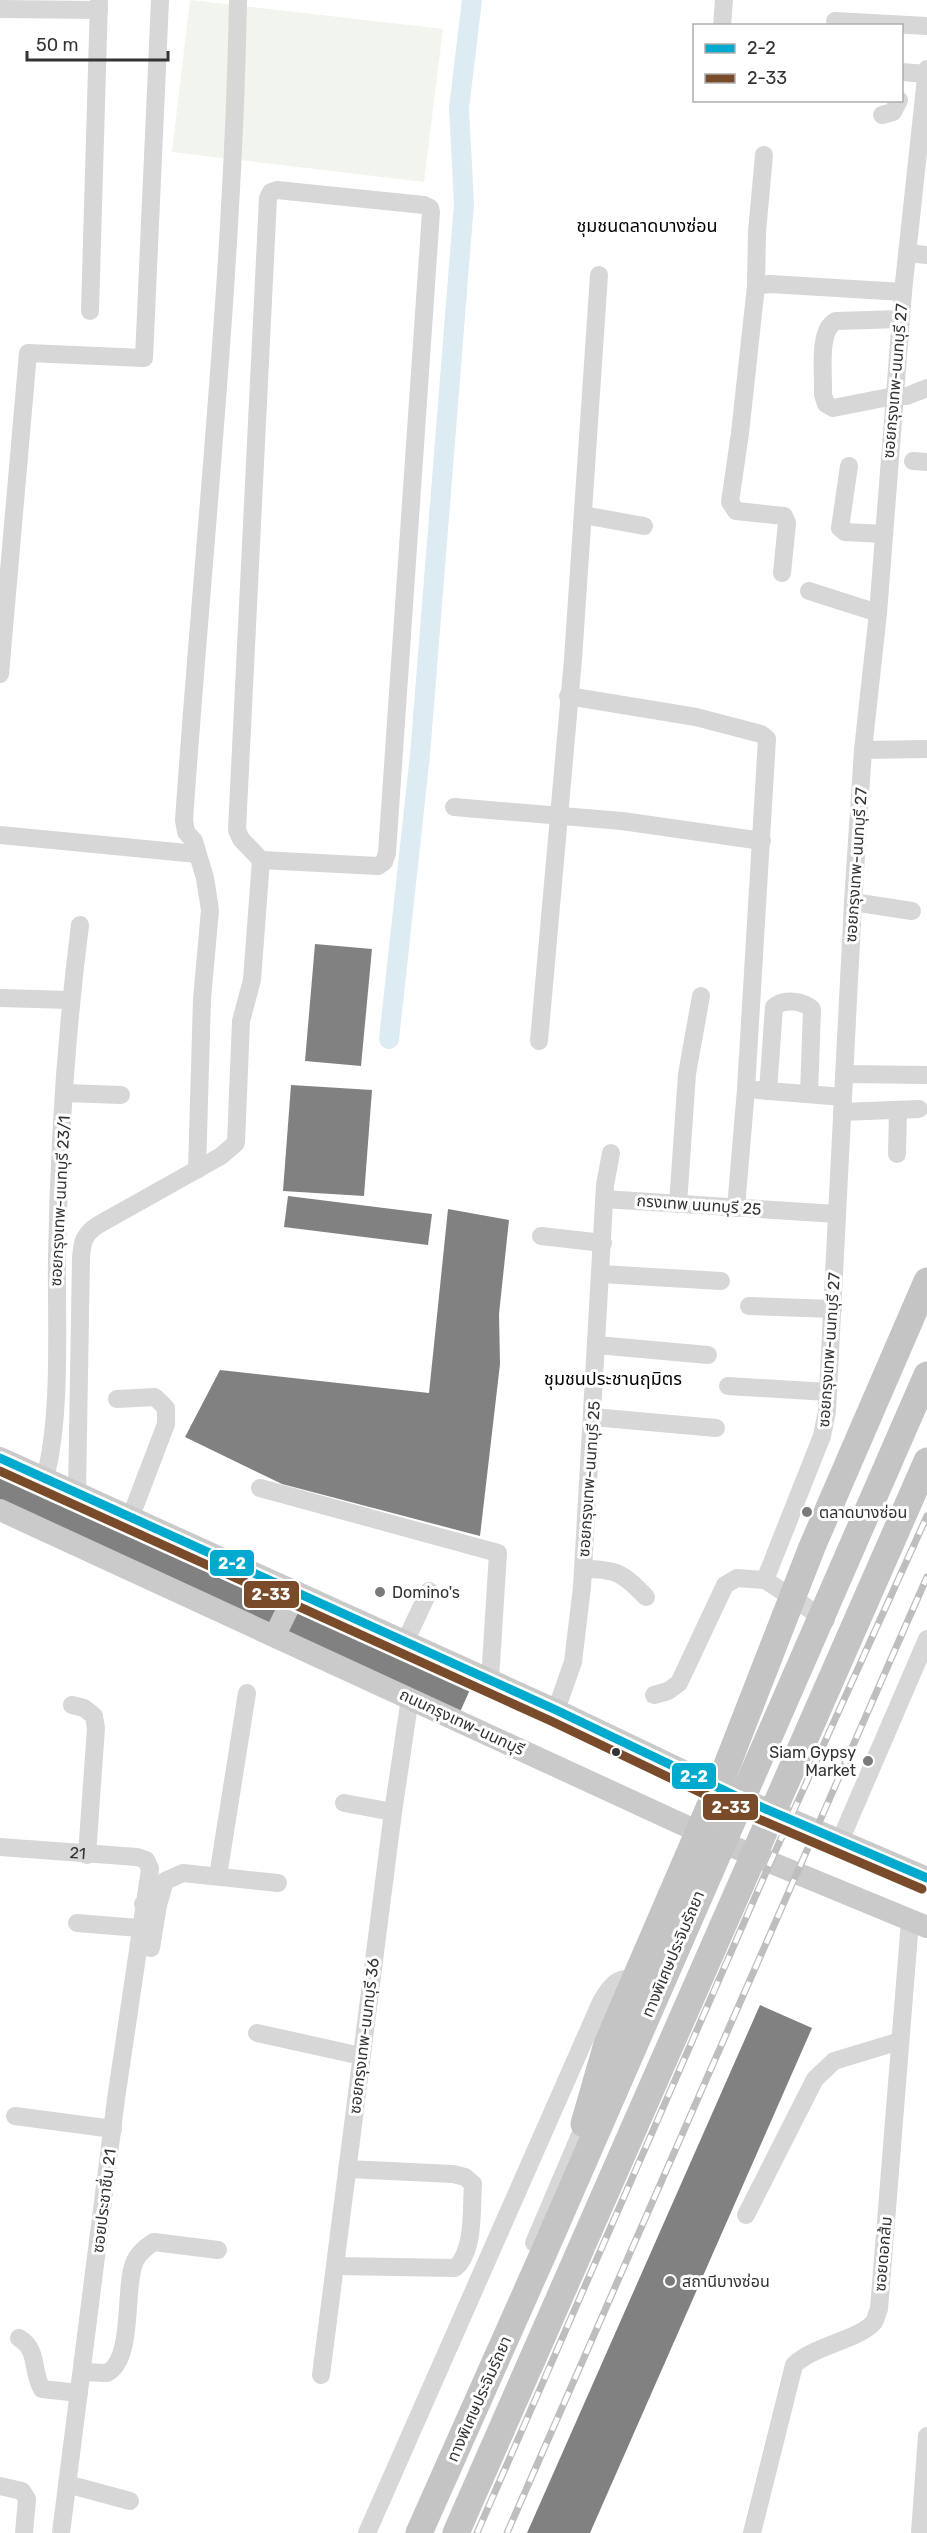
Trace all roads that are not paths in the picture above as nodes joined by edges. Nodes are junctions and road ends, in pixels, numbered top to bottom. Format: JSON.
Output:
{"nodes":[{"id":1,"x":160,"y":0,"type":"edge"},
{"id":2,"x":237,"y":0,"type":"edge"},
{"id":3,"x":724,"y":0,"type":"edge"},
{"id":4,"x":99,"y":5,"type":"edge"},
{"id":5,"x":0,"y":9,"type":"edge"},
{"id":6,"x":835,"y":21,"type":"dead end"},
{"id":7,"x":722,"y":24,"type":"edge"},
{"id":8,"x":890,"y":24,"type":"edge"},
{"id":9,"x":903,"y":25,"type":"edge"},
{"id":10,"x":927,"y":26,"type":"edge"},
{"id":11,"x":927,"y":71,"type":"edge"},
{"id":12,"x":903,"y":72,"type":"edge"},
{"id":13,"x":927,"y":87,"type":"edge"},
{"id":14,"x":898,"y":102,"type":"edge"},
{"id":15,"x":882,"y":116,"type":"dead end"},
{"id":16,"x":764,"y":155,"type":"dead end"},
{"id":17,"x":907,"y":253,"type":"junction"},
{"id":18,"x":927,"y":255,"type":"edge"},
{"id":19,"x":599,"y":275,"type":"dead end"},
{"id":20,"x":756,"y":286,"type":"junction"},
{"id":21,"x":903,"y":292,"type":"junction"},
{"id":22,"x":90,"y":311,"type":"dead end"},
{"id":23,"x":901,"y":319,"type":"junction"},
{"id":24,"x":927,"y":388,"type":"edge"},
{"id":25,"x":894,"y":396,"type":"junction"},
{"id":26,"x":849,"y":466,"type":"dead end"},
{"id":27,"x":583,"y":515,"type":"junction"},
{"id":28,"x":644,"y":526,"type":"dead end"},
{"id":29,"x":884,"y":534,"type":"junction"},
{"id":30,"x":782,"y":573,"type":"dead end"},
{"id":31,"x":809,"y":591,"type":"dead end"},
{"id":32,"x":878,"y":613,"type":"junction"},
{"id":33,"x":0,"y":674,"type":"edge"},
{"id":34,"x":568,"y":696,"type":"junction"},
{"id":35,"x":863,"y":750,"type":"junction"},
{"id":36,"x":927,"y":750,"type":"edge"},
{"id":37,"x":454,"y":807,"type":"dead end"},
{"id":38,"x":558,"y":815,"type":"junction"},
{"id":39,"x":0,"y":835,"type":"edge"},
{"id":40,"x":762,"y":841,"type":"junction"},
{"id":41,"x":197,"y":854,"type":"junction"},
{"id":42,"x":261,"y":860,"type":"junction"},
{"id":43,"x":853,"y":902,"type":"junction"},
{"id":44,"x":912,"y":911,"type":"dead end"},
{"id":45,"x":80,"y":925,"type":"dead end"},
{"id":46,"x":701,"y":996,"type":"dead end"},
{"id":47,"x":0,"y":998,"type":"edge"},
{"id":48,"x":70,"y":1000,"type":"junction"},
{"id":49,"x":539,"y":1041,"type":"dead end"},
{"id":50,"x":844,"y":1074,"type":"junction"},
{"id":51,"x":927,"y":1075,"type":"edge"},
{"id":52,"x":746,"y":1089,"type":"junction"},
{"id":53,"x":768,"y":1091,"type":"junction"},
{"id":54,"x":66,"y":1093,"type":"junction"},
{"id":55,"x":809,"y":1094,"type":"junction"},
{"id":56,"x":121,"y":1095,"type":"dead end"},
{"id":57,"x":843,"y":1105,"type":"junction"},
{"id":58,"x":919,"y":1109,"type":"dead end"},
{"id":59,"x":898,"y":1110,"type":"junction"},
{"id":60,"x":611,"y":1153,"type":"dead end"},
{"id":61,"x":897,"y":1154,"type":"dead end"},
{"id":62,"x":197,"y":1170,"type":"junction"},
{"id":63,"x":604,"y":1200,"type":"junction"},
{"id":64,"x":678,"y":1204,"type":"junction"},
{"id":65,"x":736,"y":1208,"type":"junction"},
{"id":66,"x":837,"y":1214,"type":"junction"},
{"id":67,"x":541,"y":1236,"type":"dead end"},
{"id":68,"x":603,"y":1243,"type":"junction"},
{"id":69,"x":601,"y":1274,"type":"junction"},
{"id":70,"x":721,"y":1281,"type":"dead end"},
{"id":71,"x":927,"y":1281,"type":"edge"},
{"id":72,"x":749,"y":1306,"type":"dead end"},
{"id":73,"x":833,"y":1309,"type":"junction"},
{"id":74,"x":597,"y":1345,"type":"junction"},
{"id":75,"x":708,"y":1355,"type":"dead end"},
{"id":76,"x":927,"y":1375,"type":"edge"},
{"id":77,"x":729,"y":1386,"type":"dead end"},
{"id":78,"x":927,"y":1389,"type":"edge"},
{"id":79,"x":828,"y":1392,"type":"junction"},
{"id":80,"x":117,"y":1399,"type":"dead end"},
{"id":81,"x":593,"y":1418,"type":"junction"},
{"id":82,"x":716,"y":1428,"type":"dead end"},
{"id":83,"x":0,"y":1458,"type":"edge"},
{"id":84,"x":927,"y":1461,"type":"edge"},
{"id":85,"x":45,"y":1478,"type":"junction"},
{"id":86,"x":260,"y":1488,"type":"dead end"},
{"id":87,"x":77,"y":1493,"type":"junction"},
{"id":88,"x":0,"y":1510,"type":"edge"},
{"id":89,"x":131,"y":1516,"type":"junction"},
{"id":90,"x":583,"y":1569,"type":"junction"},
{"id":91,"x":765,"y":1580,"type":"junction"},
{"id":92,"x":429,"y":1591,"type":"dead end"},
{"id":93,"x":296,"y":1592,"type":"junction"},
{"id":94,"x":646,"y":1597,"type":"dead end"},
{"id":95,"x":826,"y":1620,"type":"junction"},
{"id":96,"x":275,"y":1635,"type":"junction"},
{"id":97,"x":927,"y":1639,"type":"edge"},
{"id":98,"x":405,"y":1642,"type":"junction"},
{"id":99,"x":490,"y":1680,"type":"junction"},
{"id":100,"x":247,"y":1693,"type":"dead end"},
{"id":101,"x":654,"y":1695,"type":"dead end"},
{"id":102,"x":410,"y":1698,"type":"junction"},
{"id":103,"x":72,"y":1705,"type":"dead end"},
{"id":104,"x":556,"y":1710,"type":"junction"},
{"id":105,"x":738,"y":1797,"type":"junction"},
{"id":106,"x":344,"y":1803,"type":"dead end"},
{"id":107,"x":393,"y":1812,"type":"junction"},
{"id":108,"x":714,"y":1839,"type":"junction"},
{"id":109,"x":840,"y":1841,"type":"junction"},
{"id":110,"x":0,"y":1847,"type":"edge"},
{"id":111,"x":87,"y":1855,"type":"junction"},
{"id":112,"x":150,"y":1869,"type":"joint"},
{"id":113,"x":218,"y":1876,"type":"junction"},
{"id":114,"x":927,"y":1878,"type":"edge"},
{"id":115,"x":278,"y":1883,"type":"dead end"},
{"id":116,"x":150,"y":1905,"type":"junction"},
{"id":117,"x":77,"y":1923,"type":"dead end"},
{"id":118,"x":918,"y":1924,"type":"edge"},
{"id":119,"x":139,"y":1928,"type":"junction"},
{"id":120,"x":151,"y":1948,"type":"dead end"},
{"id":121,"x":646,"y":1978,"type":"junction"},
{"id":122,"x":257,"y":2033,"type":"dead end"},
{"id":123,"x":900,"y":2042,"type":"junction"},
{"id":124,"x":362,"y":2056,"type":"junction"},
{"id":125,"x":15,"y":2116,"type":"dead end"},
{"id":126,"x":113,"y":2129,"type":"junction"},
{"id":127,"x":347,"y":2169,"type":"junction"},
{"id":128,"x":746,"y":2215,"type":"dead end"},
{"id":129,"x":548,"y":2243,"type":"junction"},
{"id":130,"x":218,"y":2250,"type":"dead end"},
{"id":131,"x":335,"y":2266,"type":"junction"},
{"id":132,"x":19,"y":2338,"type":"dead end"},
{"id":133,"x":83,"y":2372,"type":"junction"},
{"id":134,"x":321,"y":2375,"type":"dead end"},
{"id":135,"x":79,"y":2393,"type":"junction"},
{"id":136,"x":927,"y":2436,"type":"edge"},
{"id":137,"x":68,"y":2484,"type":"junction"},
{"id":138,"x":0,"y":2486,"type":"edge"},
{"id":139,"x":130,"y":2501,"type":"dead end"},
{"id":140,"x":24,"y":2533,"type":"edge"},
{"id":141,"x":61,"y":2533,"type":"edge"},
{"id":142,"x":367,"y":2533,"type":"edge"},
{"id":143,"x":407,"y":2533,"type":"edge"},
{"id":144,"x":419,"y":2533,"type":"edge"},
{"id":145,"x":456,"y":2533,"type":"edge"},
{"id":146,"x":752,"y":2533,"type":"edge"},
{"id":147,"x":920,"y":2533,"type":"edge"}],
"edges":[{"from":1,"to":33,"type":"street"},
{"from":2,"to":41,"type":"street"},
{"from":3,"to":7,"type":"street"},
{"from":4,"to":5,"type":"street"},
{"from":4,"to":22,"type":"street"},
{"from":6,"to":8,"type":"street"},
{"from":9,"to":10,"type":"street"},
{"from":11,"to":12,"type":"street"},
{"from":11,"to":13,"type":"street","name":"ซอยกรุงเทพ-นนทบุรี 27"},
{"from":13,"to":17,"type":"street","name":"ซอยกรุงเทพ-นนทบุรี 27"},
{"from":14,"to":15,"type":"street"},
{"from":16,"to":20,"type":"street"},
{"from":17,"to":18,"type":"street"},
{"from":17,"to":21,"type":"street","name":"ซอยกรุงเทพ-นนทบุรี 27"},
{"from":19,"to":27,"type":"street"},
{"from":20,"to":21,"type":"street"},
{"from":20,"to":30,"type":"street"},
{"from":21,"to":23,"type":"street","name":"ซอยกรุงเทพ-นนทบุรี 27"},
{"from":23,"to":25,"type":"street","name":"ซอยกรุงเทพ-นนทบุรี 27"},
{"from":23,"to":25,"type":"street"},
{"from":24,"to":25,"type":"street"},
{"from":25,"to":29,"type":"street","name":"ซอยกรุงเทพ-นนทบุรี 27"},
{"from":26,"to":29,"type":"street"},
{"from":27,"to":28,"type":"street"},
{"from":27,"to":34,"type":"street"},
{"from":29,"to":32,"type":"street","name":"ซอยกรุงเทพ-นนทบุรี 27"},
{"from":31,"to":32,"type":"street"},
{"from":32,"to":35,"type":"street","name":"ซอยกรุงเทพ-นนทบุรี 27"},
{"from":34,"to":38,"type":"street"},
{"from":34,"to":40,"type":"street"},
{"from":35,"to":36,"type":"street"},
{"from":35,"to":43,"type":"street","name":"ซอยกรุงเทพ-นนทบุรี 27"},
{"from":37,"to":38,"type":"street"},
{"from":38,"to":40,"type":"street"},
{"from":38,"to":49,"type":"street"},
{"from":39,"to":41,"type":"street"},
{"from":40,"to":52,"type":"street"},
{"from":41,"to":62,"type":"street"},
{"from":42,"to":42,"type":"street"},
{"from":42,"to":62,"type":"street"},
{"from":43,"to":44,"type":"street"},
{"from":43,"to":50,"type":"street","name":"ซอยกรุงเทพ-นนทบุรี 27"},
{"from":45,"to":48,"type":"street","name":"ซอยกรุงเทพ-นนทบุรี 23/1"},
{"from":46,"to":64,"type":"street"},
{"from":47,"to":48,"type":"street"},
{"from":48,"to":54,"type":"street","name":"ซอยกรุงเทพ-นนทบุรี 23/1"},
{"from":50,"to":51,"type":"street"},
{"from":50,"to":57,"type":"street","name":"ซอยกรุงเทพ-นนทบุรี 27"},
{"from":52,"to":53,"type":"street"},
{"from":52,"to":65,"type":"street"},
{"from":53,"to":55,"type":"street"},
{"from":53,"to":55,"type":"street"},
{"from":54,"to":56,"type":"street"},
{"from":54,"to":85,"type":"street","name":"ซอยกรุงเทพ-นนทบุรี 23/1"},
{"from":55,"to":57,"type":"street"},
{"from":57,"to":59,"type":"street"},
{"from":57,"to":66,"type":"street","name":"ซอยกรุงเทพ-นนทบุรี 27"},
{"from":58,"to":59,"type":"street"},
{"from":59,"to":61,"type":"street"},
{"from":60,"to":63,"type":"street"},
{"from":62,"to":87,"type":"street"},
{"from":63,"to":64,"type":"street","name":"กรงเทพ นนทบุรี 25"},
{"from":63,"to":68,"type":"street"},
{"from":64,"to":65,"type":"street","name":"กรงเทพ นนทบุรี 25"},
{"from":65,"to":66,"type":"street","name":"กรงเทพ นนทบุรี 25"},
{"from":66,"to":73,"type":"street","name":"ซอยกรุงเทพ-นนทบุรี 27"},
{"from":67,"to":68,"type":"street"},
{"from":68,"to":69,"type":"street","name":"ซอยกรุงเทพ-นนทบุรี 25"},
{"from":69,"to":70,"type":"street"},
{"from":69,"to":74,"type":"street","name":"ซอยกรุงเทพ-นนทบุรี 25"},
{"from":71,"to":129,"type":"highway"},
{"from":72,"to":73,"type":"street"},
{"from":73,"to":79,"type":"street","name":"ซอยกรุงเทพ-นนทบุรี 27"},
{"from":74,"to":75,"type":"street"},
{"from":74,"to":81,"type":"street","name":"ซอยกรุงเทพ-นนทบุรี 25"},
{"from":76,"to":129,"type":"highway","name":"ทางพิเศษประจิมรัถยา"},
{"from":77,"to":79,"type":"street"},
{"from":78,"to":95,"type":"main road"},
{"from":79,"to":91,"type":"street","name":"ซอยกรุงเทพ-นนทบุรี 27"},
{"from":80,"to":89,"type":"street"},
{"from":81,"to":82,"type":"street"},
{"from":81,"to":90,"type":"street","name":"ซอยกรุงเทพ-นนทบุรี 25"},
{"from":83,"to":85,"type":"main road"},
{"from":84,"to":145,"type":"highway","name":"ทางพิเศษประจิมรัถยา"},
{"from":85,"to":87,"type":"main road"},
{"from":86,"to":99,"type":"street"},
{"from":87,"to":89,"type":"main road"},
{"from":88,"to":96,"type":"main road","name":"ถนนกรุงเทพ-นนทบุรี"},
{"from":89,"to":93,"type":"main road"},
{"from":90,"to":94,"type":"street"},
{"from":90,"to":104,"type":"street","name":"ซอยกรุงเทพ-นนทบุรี 25"},
{"from":91,"to":95,"type":"street"},
{"from":91,"to":101,"type":"street"},
{"from":92,"to":98,"type":"street"},
{"from":93,"to":96,"type":"main road"},
{"from":93,"to":98,"type":"main road"},
{"from":95,"to":105,"type":"main road"},
{"from":96,"to":102,"type":"main road","name":"ถนนกรุงเทพ-นนทบุรี"},
{"from":97,"to":109,"type":"street"},
{"from":98,"to":99,"type":"main road"},
{"from":99,"to":104,"type":"main road"},
{"from":100,"to":113,"type":"street"},
{"from":102,"to":107,"type":"street","name":"ซอยกรุงเทพ-นนทบุรี 36"},
{"from":102,"to":108,"type":"main road","name":"ถนนกรุงเทพ-นนทบุรี"},
{"from":103,"to":111,"type":"street"},
{"from":104,"to":105,"type":"main road"},
{"from":105,"to":108,"type":"main road"},
{"from":105,"to":109,"type":"main road"},
{"from":106,"to":107,"type":"street"},
{"from":107,"to":124,"type":"street","name":"ซอยกรุงเทพ-นนทบุรี 36"},
{"from":108,"to":118,"type":"main road","name":"ถนนกรุงเทพ-นนทบุรี"},
{"from":108,"to":121,"type":"street"},
{"from":109,"to":114,"type":"main road"},
{"from":110,"to":111,"type":"street","name":"21"},
{"from":111,"to":112,"type":"street","name":"21"},
{"from":112,"to":116,"type":"street","name":"ซอยประชาชื่น 21"},
{"from":113,"to":115,"type":"street"},
{"from":113,"to":116,"type":"street"},
{"from":116,"to":119,"type":"street","name":"ซอยประชาชื่น 21"},
{"from":116,"to":120,"type":"street"},
{"from":117,"to":119,"type":"street"},
{"from":118,"to":123,"type":"street","name":"ซอยดอกส้ม"},
{"from":119,"to":126,"type":"street","name":"ซอยประชาชื่น 21"},
{"from":121,"to":142,"type":"street"},
{"from":121,"to":143,"type":"street"},
{"from":122,"to":124,"type":"street"},
{"from":123,"to":128,"type":"street"},
{"from":123,"to":146,"type":"street","name":"ซอยดอกส้ม"},
{"from":124,"to":127,"type":"street","name":"ซอยกรุงเทพ-นนทบุรี 36"},
{"from":125,"to":126,"type":"street"},
{"from":126,"to":133,"type":"street","name":"ซอยประชาชื่น 21"},
{"from":127,"to":131,"type":"street","name":"ซอยกรุงเทพ-นนทบุรี 36"},
{"from":127,"to":131,"type":"street"},
{"from":129,"to":144,"type":"highway","name":"ทางพิเศษประจิมรัถยา"},
{"from":130,"to":133,"type":"street"},
{"from":131,"to":134,"type":"street","name":"ซอยกรุงเทพ-นนทบุรี 36"},
{"from":132,"to":135,"type":"street"},
{"from":133,"to":135,"type":"street","name":"ซอยประชาชื่น 21"},
{"from":135,"to":137,"type":"street","name":"ซอยประชาชื่น 21"},
{"from":136,"to":147,"type":"street"},
{"from":137,"to":139,"type":"street"},
{"from":137,"to":141,"type":"street","name":"ซอยประชาชื่น 21"},
{"from":138,"to":140,"type":"street"}]}
